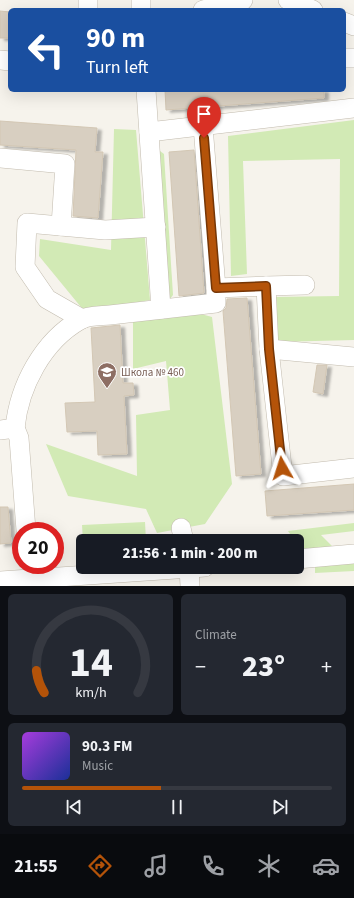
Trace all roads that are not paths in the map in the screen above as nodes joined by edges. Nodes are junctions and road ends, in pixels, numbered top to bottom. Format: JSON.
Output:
{"nodes":[{"id":1,"x":243,"y":0,"type":"edge"},
{"id":2,"x":288,"y":0,"type":"edge"},
{"id":3,"x":211,"y":8,"type":"edge"},
{"id":4,"x":308,"y":8,"type":"edge"},
{"id":5,"x":146,"y":92,"type":"edge"},
{"id":6,"x":354,"y":108,"type":"edge"},
{"id":7,"x":203,"y":126,"type":"junction"},
{"id":8,"x":149,"y":132,"type":"junction"},
{"id":9,"x":0,"y":158,"type":"edge"},
{"id":10,"x":60,"y":226,"type":"junction"},
{"id":11,"x":156,"y":227,"type":"junction"},
{"id":12,"x":305,"y":285,"type":"dead end"},
{"id":13,"x":266,"y":286,"type":"junction"},
{"id":14,"x":216,"y":288,"type":"junction"},
{"id":15,"x":161,"y":309,"type":"junction"},
{"id":16,"x":82,"y":319,"type":"junction"},
{"id":17,"x":269,"y":349,"type":"junction"},
{"id":18,"x":354,"y":357,"type":"edge"},
{"id":19,"x":8,"y":429,"type":"edge"},
{"id":20,"x":354,"y":468,"type":"edge"},
{"id":21,"x":25,"y":522,"type":"edge"},
{"id":22,"x":354,"y":554,"type":"edge"},
{"id":23,"x":304,"y":558,"type":"edge"},
{"id":24,"x":150,"y":574,"type":"edge"},
{"id":25,"x":0,"y":581,"type":"edge"}],
"edges":[{"from":1,"to":3,"type":"lane"},
{"from":2,"to":4,"type":"lane"},
{"from":5,"to":8,"type":"lane"},
{"from":6,"to":7,"type":"lane"},
{"from":7,"to":8,"type":"lane"},
{"from":7,"to":14,"type":"lane"},
{"from":8,"to":11,"type":"lane"},
{"from":9,"to":10,"type":"lane"},
{"from":10,"to":11,"type":"lane"},
{"from":10,"to":16,"type":"lane"},
{"from":11,"to":15,"type":"lane"},
{"from":12,"to":13,"type":"lane"},
{"from":13,"to":14,"type":"lane"},
{"from":13,"to":17,"type":"lane"},
{"from":14,"to":15,"type":"lane"},
{"from":15,"to":16,"type":"lane"},
{"from":16,"to":19,"type":"lane"},
{"from":17,"to":18,"type":"lane"},
{"from":17,"to":20,"type":"lane"},
{"from":19,"to":21,"type":"lane"},
{"from":22,"to":23,"type":"lane"},
{"from":24,"to":25,"type":"lane"}]}
